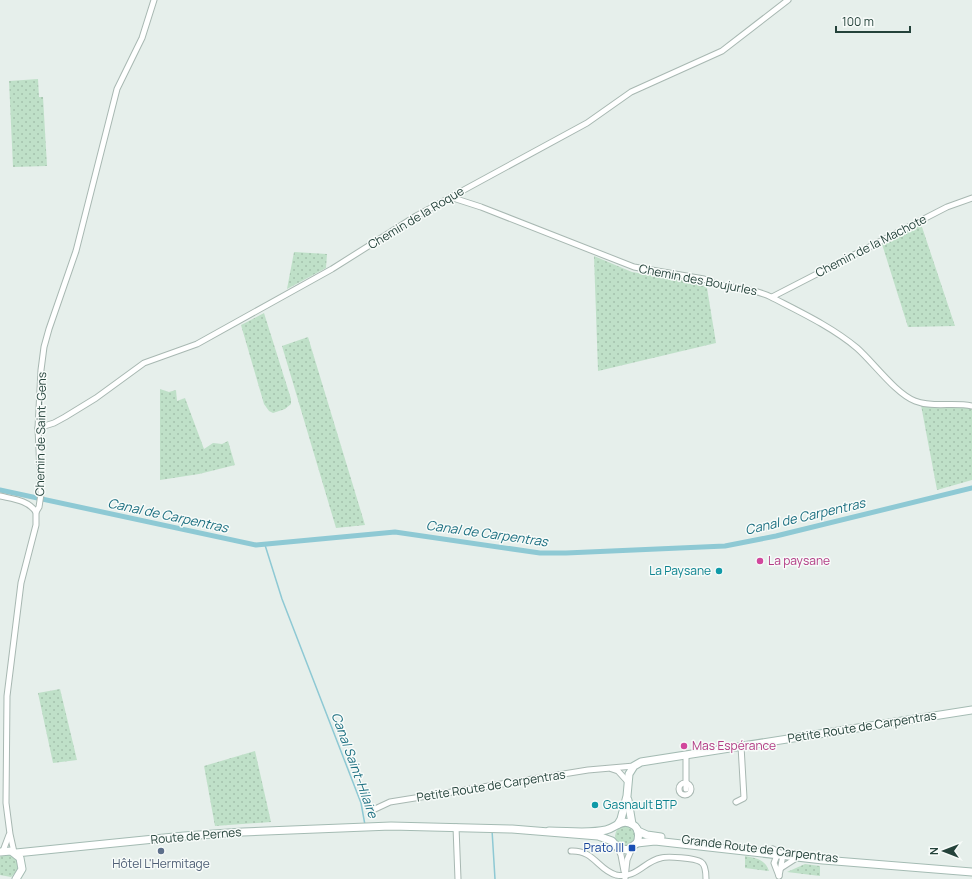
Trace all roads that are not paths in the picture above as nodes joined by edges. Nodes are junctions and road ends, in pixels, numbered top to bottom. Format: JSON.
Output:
{"nodes":[{"id":1,"x":154,"y":0,"type":"edge"},
{"id":2,"x":788,"y":0,"type":"edge"},
{"id":3,"x":450,"y":197,"type":"junction"},
{"id":4,"x":972,"y":198,"type":"edge"},
{"id":5,"x":772,"y":297,"type":"junction"},
{"id":6,"x":972,"y":406,"type":"edge"},
{"id":7,"x":38,"y":428,"type":"junction"},
{"id":8,"x":0,"y":496,"type":"edge"},
{"id":9,"x":36,"y":512,"type":"junction"},
{"id":10,"x":972,"y":710,"type":"edge"},
{"id":11,"x":741,"y":746,"type":"junction"},
{"id":12,"x":686,"y":755,"type":"junction"},
{"id":13,"x":634,"y":766,"type":"junction"},
{"id":14,"x":609,"y":767,"type":"junction"},
{"id":15,"x":628,"y":782,"type":"junction"},
{"id":16,"x":686,"y":789,"type":"dead end"},
{"id":17,"x":627,"y":796,"type":"junction"},
{"id":18,"x":736,"y":802,"type":"dead end"},
{"id":19,"x":375,"y":809,"type":"dead end"},
{"id":20,"x":632,"y":824,"type":"junction"},
{"id":21,"x":616,"y":826,"type":"junction"},
{"id":22,"x":456,"y":827,"type":"junction"},
{"id":23,"x":550,"y":831,"type":"junction"},
{"id":24,"x":638,"y":831,"type":"junction"},
{"id":25,"x":10,"y":834,"type":"junction"},
{"id":26,"x":612,"y":841,"type":"junction"},
{"id":27,"x":634,"y":846,"type":"junction"},
{"id":28,"x":618,"y":848,"type":"junction"},
{"id":29,"x":1,"y":851,"type":"edge"},
{"id":30,"x":571,"y":851,"type":"dead end"},
{"id":31,"x":37,"y":852,"type":"junction"},
{"id":32,"x":15,"y":853,"type":"junction"},
{"id":33,"x":761,"y":853,"type":"junction"},
{"id":34,"x":778,"y":853,"type":"junction"},
{"id":35,"x":798,"y":855,"type":"junction"},
{"id":36,"x":774,"y":863,"type":"junction"},
{"id":37,"x":22,"y":865,"type":"junction"},
{"id":38,"x":781,"y":868,"type":"junction"},
{"id":39,"x":972,"y":872,"type":"edge"},
{"id":40,"x":20,"y":877,"type":"edge"},
{"id":41,"x":625,"y":877,"type":"edge"},
{"id":42,"x":779,"y":877,"type":"edge"},
{"id":43,"x":458,"y":879,"type":"edge"},
{"id":44,"x":706,"y":879,"type":"edge"}],
"edges":[{"from":1,"to":7,"type":"street","name":"Chemin de Saint-Gens"},
{"from":2,"to":3,"type":"street","name":"Chemin de la Roque"},
{"from":3,"to":5,"type":"street","name":"Chemin des Boujurles"},
{"from":3,"to":7,"type":"street","name":"Chemin de la Roque"},
{"from":4,"to":5,"type":"street","name":"Chemin de la Machote"},
{"from":5,"to":6,"type":"street","name":"Chemin des Boujurles"},
{"from":7,"to":9,"type":"street","name":"Chemin de Saint-Gens"},
{"from":8,"to":9,"type":"street"},
{"from":9,"to":25,"type":"street","name":"Chemin de Saint-Gens"},
{"from":10,"to":11,"type":"main road","name":"Petite Route de Carpentras"},
{"from":11,"to":12,"type":"main road","name":"Petite Route de Carpentras"},
{"from":11,"to":18,"type":"street"},
{"from":12,"to":13,"type":"main road","name":"Petite Route de Carpentras"},
{"from":12,"to":16,"type":"street"},
{"from":13,"to":14,"type":"street","name":"Petite Route de Carpentras"},
{"from":13,"to":15,"type":"main road"},
{"from":14,"to":15,"type":"street"},
{"from":14,"to":19,"type":"street","name":"Petite Route de Carpentras"},
{"from":15,"to":17,"type":"main road"},
{"from":17,"to":20,"type":"main road"},
{"from":17,"to":21,"type":"main road"},
{"from":20,"to":21,"type":"main road"},
{"from":20,"to":24,"type":"main road"},
{"from":21,"to":23,"type":"main road"},
{"from":21,"to":26,"type":"main road"},
{"from":22,"to":23,"type":"main road"},
{"from":22,"to":31,"type":"main road","name":"Route de Pernes"},
{"from":22,"to":43,"type":"street"},
{"from":23,"to":26,"type":"main road"},
{"from":24,"to":27,"type":"main road"},
{"from":24,"to":34,"type":"main road","name":"Grande Route de Carpentras"},
{"from":25,"to":29,"type":"street","name":"Chemin de Saint-Gens"},
{"from":25,"to":32,"type":"street","name":"Chemin de Saint-Gens"},
{"from":26,"to":28,"type":"main road"},
{"from":27,"to":28,"type":"main road","name":"Grande Route de Carpentras"},
{"from":27,"to":33,"type":"main road","name":"Grande Route de Carpentras"},
{"from":27,"to":41,"type":"street"},
{"from":28,"to":41,"type":"street"},
{"from":29,"to":32,"type":"main road","name":"Route de Pernes"},
{"from":30,"to":41,"type":"street"},
{"from":31,"to":32,"type":"main road","name":"Route de Pernes"},
{"from":31,"to":37,"type":"main road"},
{"from":32,"to":37,"type":"main road"},
{"from":33,"to":34,"type":"main road","name":"Grande Route de Carpentras"},
{"from":33,"to":36,"type":"street"},
{"from":34,"to":35,"type":"main road","name":"Grande Route de Carpentras"},
{"from":34,"to":35,"type":"main road","name":"Grande Route de Carpentras"},
{"from":34,"to":36,"type":"street"},
{"from":34,"to":38,"type":"street"},
{"from":35,"to":38,"type":"street"},
{"from":35,"to":39,"type":"main road","name":"Grande Route de Carpentras"},
{"from":36,"to":42,"type":"street"},
{"from":37,"to":40,"type":"main road"},
{"from":38,"to":42,"type":"street"},
{"from":41,"to":44,"type":"street"}]}
